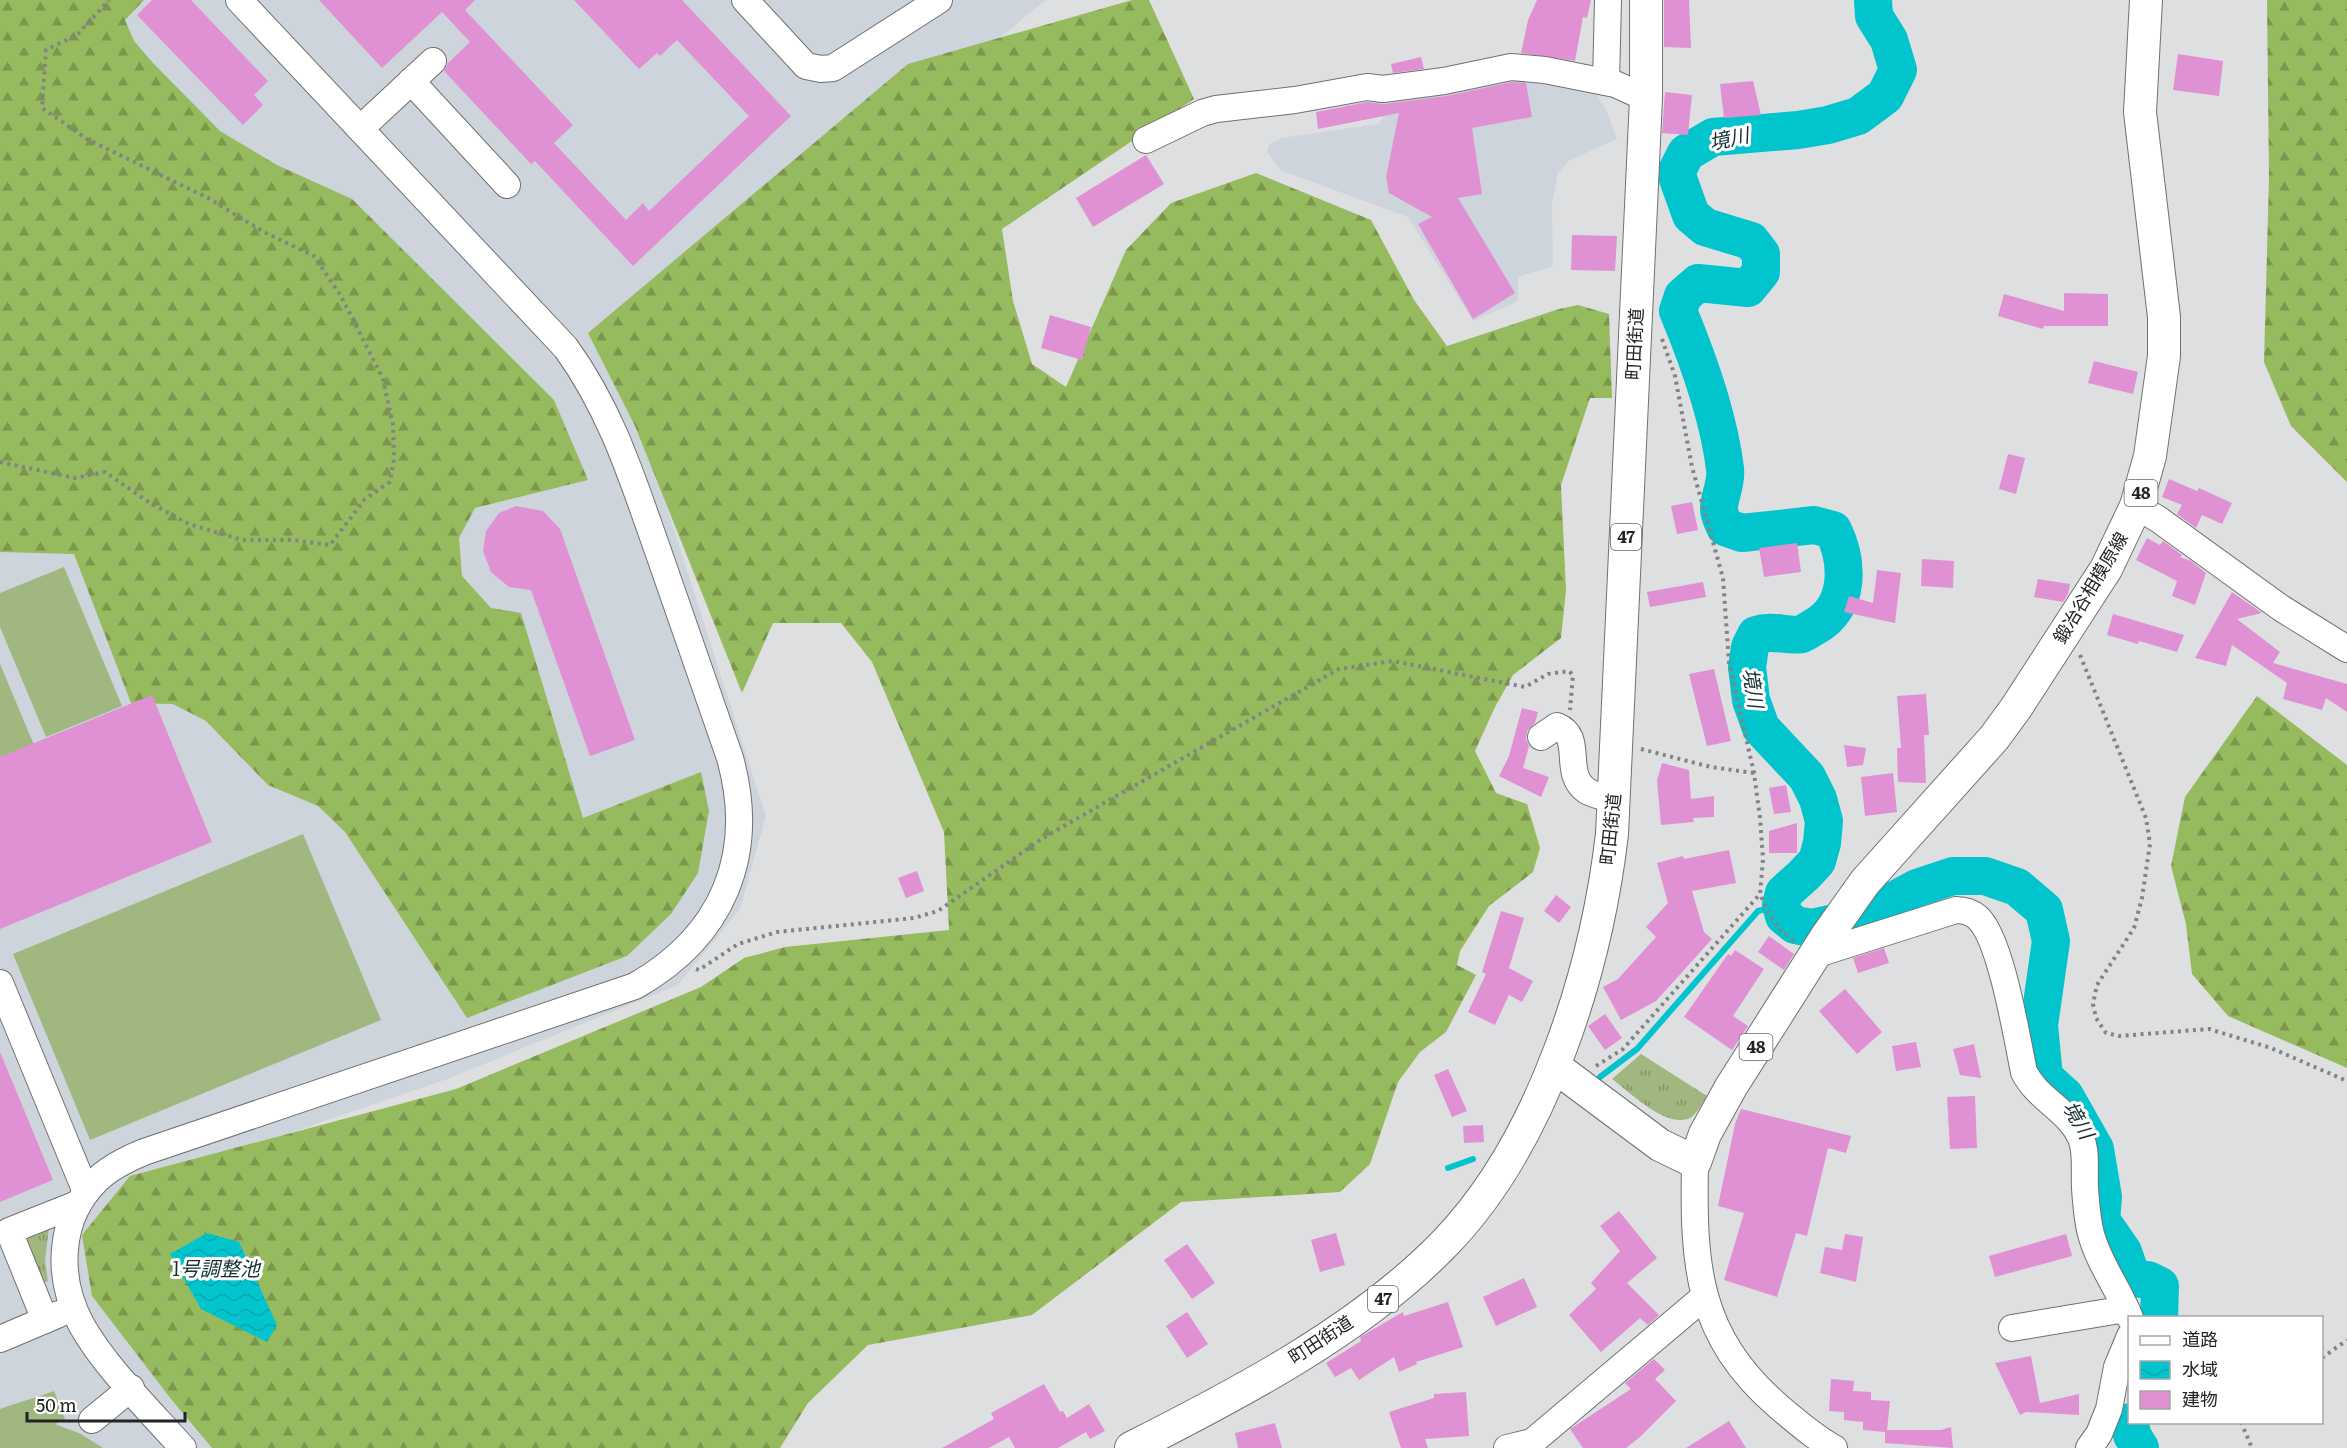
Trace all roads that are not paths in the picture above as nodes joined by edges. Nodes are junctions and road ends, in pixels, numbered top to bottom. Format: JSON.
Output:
{"nodes":[{"id":1,"x":239,"y":0,"type":"edge"},
{"id":2,"x":745,"y":0,"type":"edge"},
{"id":3,"x":939,"y":0,"type":"edge"},
{"id":4,"x":1608,"y":0,"type":"edge"},
{"id":5,"x":1646,"y":0,"type":"edge"},
{"id":6,"x":2146,"y":0,"type":"edge"},
{"id":7,"x":433,"y":61,"type":"dead end"},
{"id":8,"x":411,"y":81,"type":"junction"},
{"id":9,"x":1606,"y":82,"type":"junction"},
{"id":10,"x":1646,"y":98,"type":"junction"},
{"id":11,"x":360,"y":129,"type":"junction"},
{"id":12,"x":1146,"y":140,"type":"dead end"},
{"id":13,"x":507,"y":185,"type":"dead end"},
{"id":14,"x":2136,"y":506,"type":"junction"},
{"id":15,"x":2347,"y":649,"type":"edge"},
{"id":16,"x":1541,"y":737,"type":"dead end"},
{"id":17,"x":1615,"y":799,"type":"junction"},
{"id":18,"x":1820,"y":946,"type":"junction"},
{"id":19,"x":0,"y":983,"type":"edge"},
{"id":20,"x":1565,"y":1073,"type":"junction"},
{"id":21,"x":1695,"y":1162,"type":"junction"},
{"id":22,"x":82,"y":1198,"type":"junction"},
{"id":23,"x":1704,"y":1297,"type":"junction"},
{"id":24,"x":73,"y":1308,"type":"junction"},
{"id":25,"x":2128,"y":1313,"type":"edge"},
{"id":26,"x":45,"y":1320,"type":"junction"},
{"id":27,"x":2012,"y":1328,"type":"dead end"},
{"id":28,"x":0,"y":1339,"type":"edge"},
{"id":29,"x":2128,"y":1341,"type":"edge"},
{"id":30,"x":131,"y":1388,"type":"junction"},
{"id":31,"x":92,"y":1420,"type":"dead end"},
{"id":32,"x":183,"y":1448,"type":"edge"},
{"id":33,"x":1131,"y":1448,"type":"edge"},
{"id":34,"x":1507,"y":1448,"type":"edge"},
{"id":35,"x":1834,"y":1448,"type":"edge"},
{"id":36,"x":2088,"y":1448,"type":"edge"}],
"edges":[{"from":1,"to":11,"type":"street"},
{"from":2,"to":3,"type":"street"},
{"from":4,"to":9,"type":"street"},
{"from":5,"to":10,"type":"main road","name":"町田街道","number":"47"},
{"from":6,"to":14,"type":"main road","name":"鍛冶谷相模原線","number":"48"},
{"from":7,"to":8,"type":"street"},
{"from":8,"to":11,"type":"street"},
{"from":8,"to":13,"type":"street"},
{"from":9,"to":10,"type":"street"},
{"from":9,"to":12,"type":"street"},
{"from":10,"to":17,"type":"main road","name":"町田街道","number":"47"},
{"from":11,"to":22,"type":"street"},
{"from":14,"to":15,"type":"street"},
{"from":14,"to":18,"type":"main road","name":"鍛冶谷相模原線","number":"48"},
{"from":16,"to":17,"type":"street"},
{"from":17,"to":20,"type":"main road","name":"町田街道","number":"47"},
{"from":18,"to":21,"type":"main road","number":"48"},
{"from":18,"to":25,"type":"street"},
{"from":19,"to":22,"type":"street"},
{"from":20,"to":21,"type":"main road"},
{"from":20,"to":33,"type":"main road","name":"町田街道","number":"47"},
{"from":21,"to":23,"type":"street"},
{"from":22,"to":24,"type":"street"},
{"from":22,"to":26,"type":"street"},
{"from":23,"to":34,"type":"street"},
{"from":23,"to":35,"type":"street"},
{"from":24,"to":26,"type":"street"},
{"from":24,"to":30,"type":"street"},
{"from":25,"to":27,"type":"street"},
{"from":26,"to":28,"type":"street"},
{"from":29,"to":36,"type":"street"},
{"from":30,"to":31,"type":"street"},
{"from":30,"to":32,"type":"street"}]}
